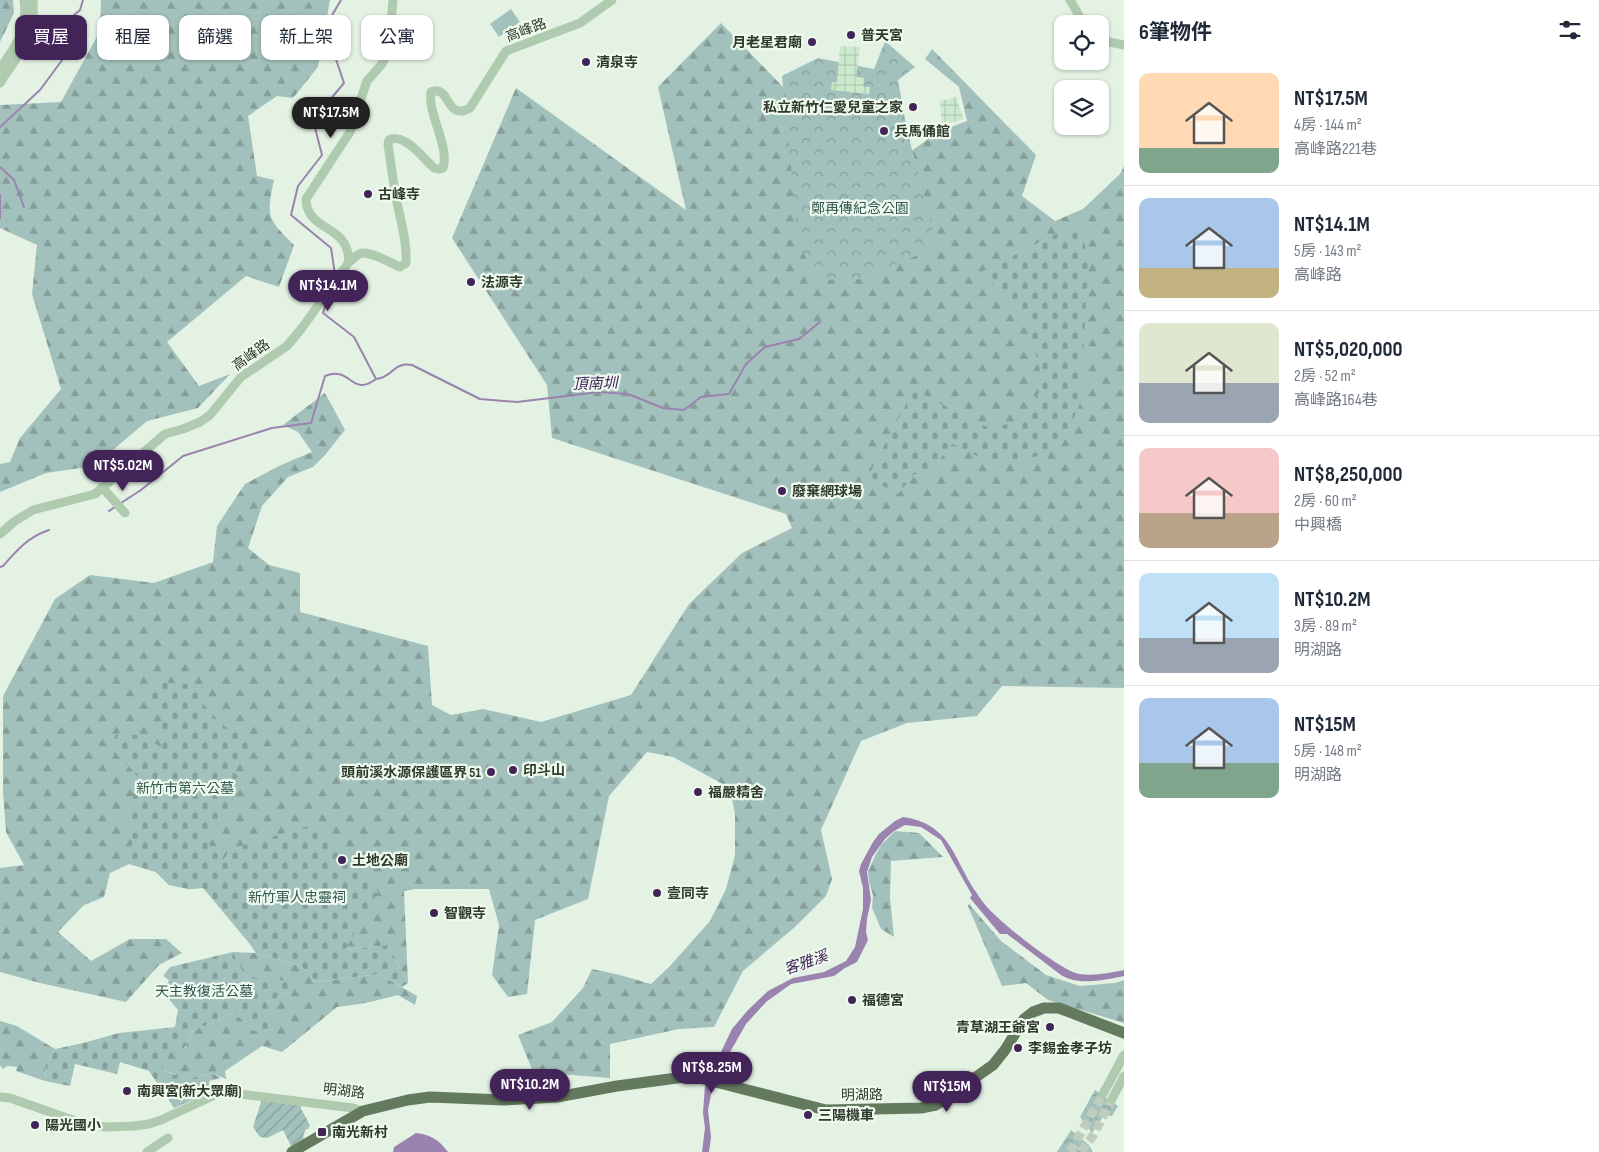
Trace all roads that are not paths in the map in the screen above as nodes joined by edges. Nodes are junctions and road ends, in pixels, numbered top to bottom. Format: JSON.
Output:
{"nodes":[{"id":1,"x":24,"y":0,"type":"edge"},
{"id":2,"x":33,"y":0,"type":"edge"},
{"id":3,"x":393,"y":0,"type":"edge"},
{"id":4,"x":612,"y":0,"type":"edge"},
{"id":5,"x":1070,"y":0,"type":"edge"},
{"id":6,"x":1079,"y":15,"type":"edge"},
{"id":7,"x":1109,"y":42,"type":"edge"},
{"id":8,"x":1124,"y":45,"type":"edge"},
{"id":9,"x":0,"y":69,"type":"edge"},
{"id":10,"x":0,"y":83,"type":"edge"},
{"id":11,"x":349,"y":262,"type":"junction"},
{"id":12,"x":102,"y":487,"type":"junction"},
{"id":13,"x":125,"y":513,"type":"dead end"},
{"id":14,"x":0,"y":534,"type":"edge"},
{"id":15,"x":1124,"y":1033,"type":"edge"},
{"id":16,"x":1124,"y":1055,"type":"edge"},
{"id":17,"x":1124,"y":1076,"type":"edge"},
{"id":18,"x":0,"y":1096,"type":"edge"},
{"id":19,"x":363,"y":1112,"type":"junction"},
{"id":20,"x":168,"y":1138,"type":"dead end"},
{"id":21,"x":147,"y":1152,"type":"edge"},
{"id":22,"x":292,"y":1152,"type":"edge"}],
"edges":[{"from":1,"to":9,"type":"street"},
{"from":2,"to":10,"type":"street"},
{"from":3,"to":11,"type":"street"},
{"from":4,"to":11,"type":"street","name":"高峰路"},
{"from":5,"to":6,"type":"street"},
{"from":7,"to":8,"type":"street"},
{"from":11,"to":12,"type":"street","name":"高峰路"},
{"from":12,"to":13,"type":"street"},
{"from":12,"to":14,"type":"street","name":"高峰路"},
{"from":15,"to":19,"type":"main road","name":"明湖路"},
{"from":16,"to":17,"type":"street"},
{"from":18,"to":19,"type":"street","name":"明湖路"},
{"from":19,"to":22,"type":"main road"},
{"from":20,"to":21,"type":"street"}]}
